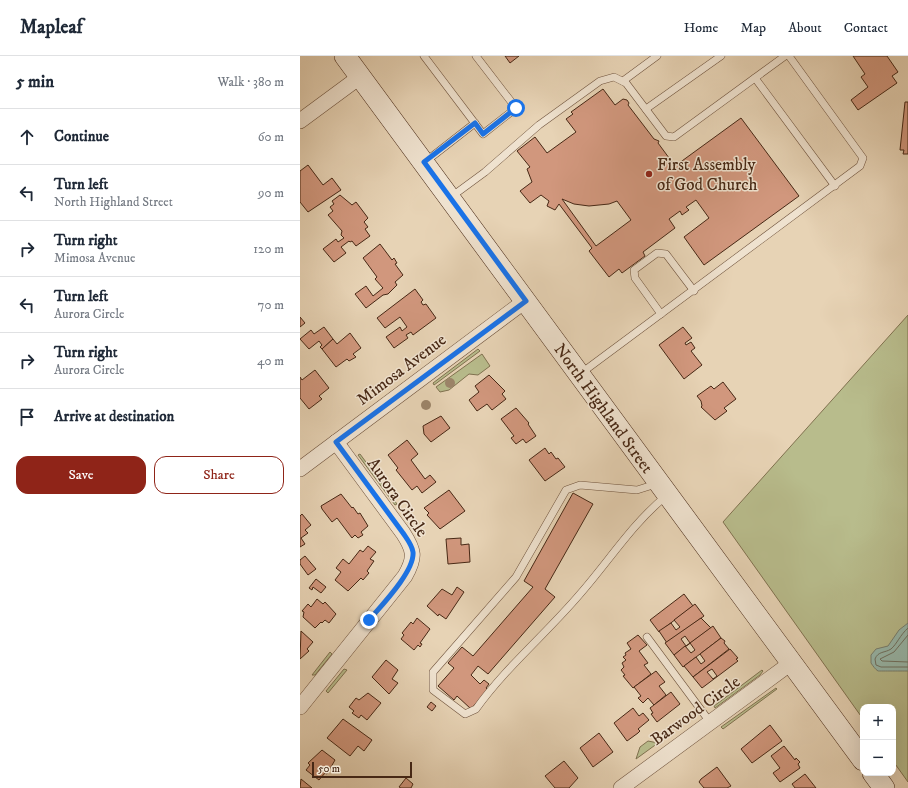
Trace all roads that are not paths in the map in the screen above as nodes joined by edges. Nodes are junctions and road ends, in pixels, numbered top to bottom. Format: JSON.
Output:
{"nodes":[{"id":1,"x":345,"y":56,"type":"edge"},
{"id":2,"x":424,"y":56,"type":"edge"},
{"id":3,"x":476,"y":56,"type":"edge"},
{"id":4,"x":657,"y":56,"type":"edge"},
{"id":5,"x":721,"y":56,"type":"edge"},
{"id":6,"x":785,"y":56,"type":"edge"},
{"id":7,"x":789,"y":56,"type":"edge"},
{"id":8,"x":361,"y":76,"type":"junction"},
{"id":9,"x":755,"y":78,"type":"junction"},
{"id":10,"x":623,"y":81,"type":"junction"},
{"id":11,"x":646,"y":109,"type":"junction"},
{"id":12,"x":300,"y":121,"type":"edge"},
{"id":13,"x":475,"y":123,"type":"junction"},
{"id":14,"x":424,"y":162,"type":"junction"},
{"id":15,"x":835,"y":186,"type":"junction"},
{"id":16,"x":450,"y":198,"type":"junction"},
{"id":17,"x":694,"y":290,"type":"junction"},
{"id":18,"x":526,"y":301,"type":"junction"},
{"id":19,"x":661,"y":314,"type":"junction"},
{"id":20,"x":580,"y":375,"type":"junction"},
{"id":21,"x":336,"y":442,"type":"junction"},
{"id":22,"x":300,"y":469,"type":"edge"},
{"id":23,"x":664,"y":489,"type":"junction"},
{"id":24,"x":647,"y":637,"type":"dead end"},
{"id":25,"x":791,"y":663,"type":"junction"},
{"id":26,"x":300,"y":707,"type":"edge"},
{"id":27,"x":710,"y":722,"type":"junction"},
{"id":28,"x":860,"y":756,"type":"edge"},
{"id":29,"x":875,"y":776,"type":"edge"},
{"id":30,"x":621,"y":788,"type":"edge"},
{"id":31,"x":884,"y":788,"type":"edge"}],
"edges":[{"from":1,"to":8,"type":"main road","name":"North Highland Street"},
{"from":2,"to":13,"type":"lane"},
{"from":3,"to":13,"type":"lane"},
{"from":4,"to":10,"type":"lane"},
{"from":5,"to":11,"type":"lane"},
{"from":6,"to":9,"type":"lane"},
{"from":7,"to":15,"type":"lane"},
{"from":8,"to":12,"type":"street"},
{"from":8,"to":14,"type":"main road","name":"North Highland Street"},
{"from":9,"to":11,"type":"lane"},
{"from":9,"to":15,"type":"lane"},
{"from":10,"to":11,"type":"lane"},
{"from":10,"to":16,"type":"lane"},
{"from":13,"to":14,"type":"lane"},
{"from":14,"to":16,"type":"main road","name":"North Highland Street"},
{"from":15,"to":17,"type":"lane"},
{"from":16,"to":18,"type":"main road","name":"North Highland Street"},
{"from":17,"to":19,"type":"lane"},
{"from":17,"to":19,"type":"lane"},
{"from":18,"to":20,"type":"main road","name":"North Highland Street"},
{"from":18,"to":21,"type":"street","name":"Mimosa Avenue"},
{"from":19,"to":20,"type":"lane"},
{"from":20,"to":23,"type":"main road","name":"North Highland Street"},
{"from":21,"to":22,"type":"street","name":"Mimosa Avenue"},
{"from":21,"to":26,"type":"street","name":"Aurora Circle"},
{"from":23,"to":23,"type":"lane"},
{"from":23,"to":25,"type":"main road","name":"North Highland Street"},
{"from":24,"to":27,"type":"lane"},
{"from":25,"to":27,"type":"street","name":"Barwood Circle"},
{"from":25,"to":28,"type":"main road","name":"North Highland Street"},
{"from":27,"to":30,"type":"street","name":"Barwood Circle"},
{"from":29,"to":31,"type":"main road"}]}
